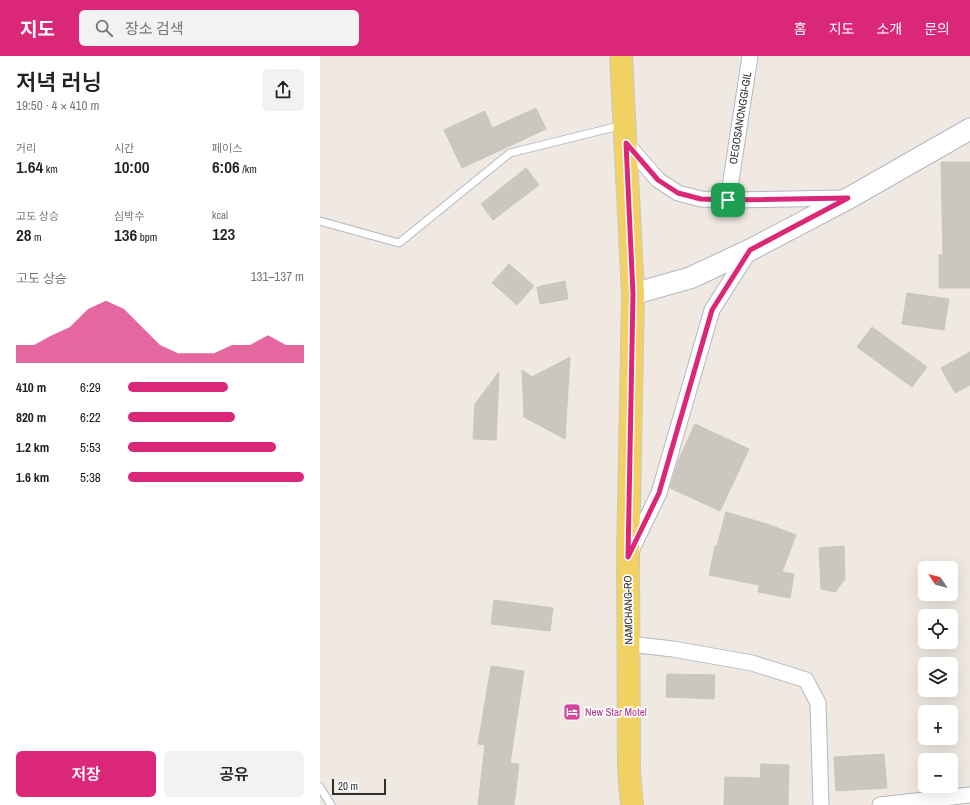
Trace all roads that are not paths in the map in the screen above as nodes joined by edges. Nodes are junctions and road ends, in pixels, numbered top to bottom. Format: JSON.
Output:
{"nodes":[{"id":1,"x":621,"y":56,"type":"edge"},
{"id":2,"x":750,"y":56,"type":"edge"},
{"id":3,"x":970,"y":129,"type":"edge"},
{"id":4,"x":626,"y":134,"type":"junction"},
{"id":5,"x":848,"y":198,"type":"junction"},
{"id":6,"x":728,"y":200,"type":"junction"},
{"id":7,"x":320,"y":221,"type":"edge"},
{"id":8,"x":750,"y":250,"type":"junction"},
{"id":9,"x":633,"y":294,"type":"junction"},
{"id":10,"x":628,"y":557,"type":"junction"},
{"id":11,"x":629,"y":644,"type":"junction"},
{"id":12,"x":320,"y":788,"type":"edge"},
{"id":13,"x":970,"y":795,"type":"edge"},
{"id":14,"x":331,"y":805,"type":"edge"},
{"id":15,"x":632,"y":805,"type":"edge"},
{"id":16,"x":821,"y":805,"type":"edge"},
{"id":17,"x":880,"y":805,"type":"edge"}],
"edges":[{"from":1,"to":4,"type":"main road","name":"NAMCHANG-RO"},
{"from":2,"to":6,"type":"street","name":"OEGOSANONGGI-GIL"},
{"from":3,"to":5,"type":"street"},
{"from":4,"to":6,"type":"street"},
{"from":4,"to":7,"type":"lane"},
{"from":4,"to":9,"type":"main road","name":"NAMCHANG-RO"},
{"from":5,"to":6,"type":"street"},
{"from":5,"to":8,"type":"street"},
{"from":8,"to":9,"type":"street"},
{"from":8,"to":10,"type":"street"},
{"from":9,"to":10,"type":"main road","name":"NAMCHANG-RO"},
{"from":10,"to":11,"type":"main road","name":"NAMCHANG-RO"},
{"from":11,"to":15,"type":"main road","name":"NAMCHANG-RO"},
{"from":11,"to":16,"type":"street"},
{"from":12,"to":14,"type":"lane"},
{"from":13,"to":17,"type":"street"}]}
